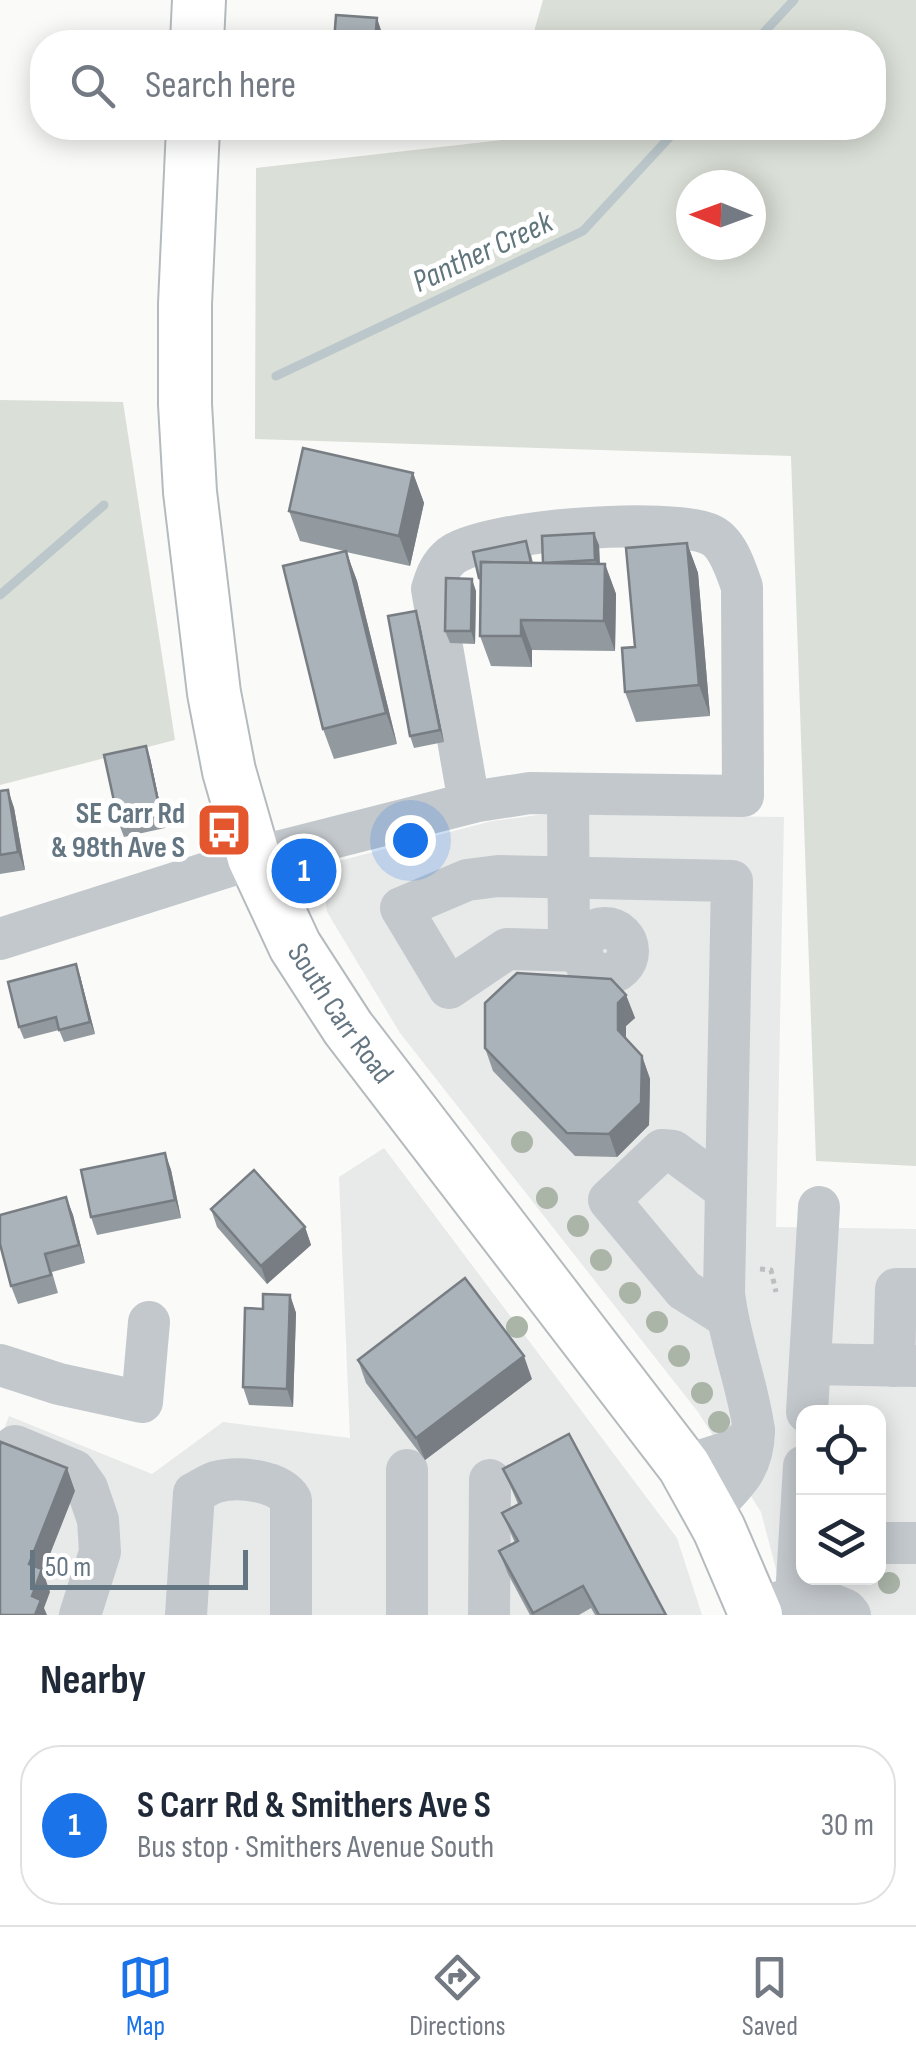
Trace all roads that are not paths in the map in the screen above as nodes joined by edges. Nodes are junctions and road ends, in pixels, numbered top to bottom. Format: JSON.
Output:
{"nodes":[{"id":1,"x":199,"y":0,"type":"edge"},
{"id":2,"x":198,"y":30,"type":"edge"},
{"id":3,"x":193,"y":140,"type":"edge"},
{"id":4,"x":568,"y":794,"type":"junction"},
{"id":5,"x":469,"y":803,"type":"junction"},
{"id":6,"x":254,"y":858,"type":"junction"},
{"id":7,"x":568,"y":878,"type":"junction"},
{"id":8,"x":0,"y":939,"type":"edge"},
{"id":9,"x":726,"y":1190,"type":"junction"},
{"id":10,"x":819,"y":1207,"type":"dead end"},
{"id":11,"x":916,"y":1289,"type":"edge"},
{"id":12,"x":726,"y":1317,"type":"junction"},
{"id":13,"x":150,"y":1322,"type":"dead end"},
{"id":14,"x":810,"y":1364,"type":"junction"},
{"id":15,"x":0,"y":1365,"type":"edge"},
{"id":16,"x":905,"y":1366,"type":"edge"},
{"id":17,"x":807,"y":1405,"type":"edge"},
{"id":18,"x":754,"y":1431,"type":"junction"},
{"id":19,"x":16,"y":1446,"type":"edge"},
{"id":20,"x":684,"y":1466,"type":"junction"},
{"id":21,"x":407,"y":1470,"type":"dead end"},
{"id":22,"x":490,"y":1480,"type":"dead end"},
{"id":23,"x":804,"y":1495,"type":"edge"},
{"id":24,"x":709,"y":1511,"type":"junction"},
{"id":25,"x":886,"y":1543,"type":"edge"},
{"id":26,"x":916,"y":1543,"type":"edge"},
{"id":27,"x":804,"y":1602,"type":"edge"},
{"id":28,"x":80,"y":1615,"type":"edge"},
{"id":29,"x":186,"y":1615,"type":"edge"},
{"id":30,"x":291,"y":1615,"type":"edge"},
{"id":31,"x":407,"y":1615,"type":"edge"},
{"id":32,"x":490,"y":1615,"type":"edge"}],
"edges":[{"from":1,"to":2,"type":"main road"},
{"from":3,"to":6,"type":"main road","name":"South Carr Road"},
{"from":4,"to":5,"type":"street"},
{"from":4,"to":5,"type":"street"},
{"from":4,"to":7,"type":"street"},
{"from":5,"to":6,"type":"street"},
{"from":6,"to":8,"type":"street"},
{"from":6,"to":20,"type":"main road","name":"South Carr Road"},
{"from":7,"to":7,"type":"street"},
{"from":7,"to":9,"type":"street"},
{"from":9,"to":12,"type":"street"},
{"from":9,"to":12,"type":"street"},
{"from":10,"to":14,"type":"street"},
{"from":11,"to":16,"type":"street"},
{"from":12,"to":18,"type":"street"},
{"from":13,"to":15,"type":"street"},
{"from":14,"to":16,"type":"street"},
{"from":14,"to":17,"type":"street"},
{"from":18,"to":20,"type":"street"},
{"from":18,"to":24,"type":"street"},
{"from":19,"to":28,"type":"street"},
{"from":20,"to":24,"type":"main road","name":"South Carr Road"},
{"from":21,"to":31,"type":"street"},
{"from":22,"to":32,"type":"street"},
{"from":23,"to":27,"type":"street"},
{"from":24,"to":27,"type":"main road","name":"South Carr Road"},
{"from":25,"to":26,"type":"street"},
{"from":29,"to":30,"type":"street"}]}
